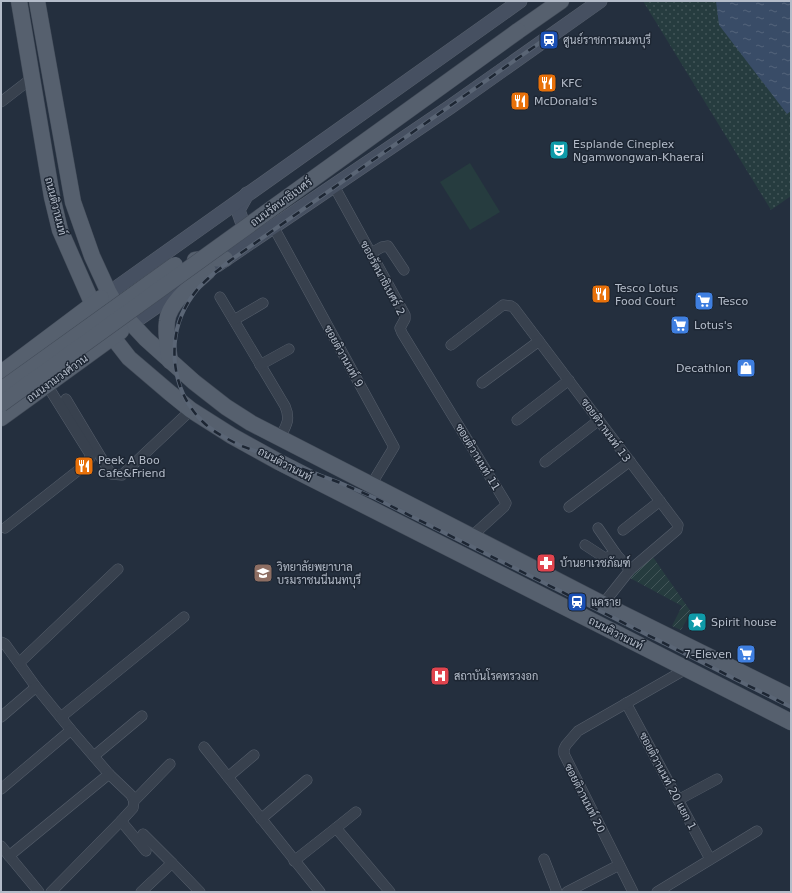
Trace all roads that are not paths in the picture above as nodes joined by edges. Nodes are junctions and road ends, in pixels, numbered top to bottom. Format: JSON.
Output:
{"nodes":[{"id":1,"x":19,"y":1,"type":"edge"},
{"id":2,"x":37,"y":1,"type":"edge"},
{"id":3,"x":520,"y":1,"type":"edge"},
{"id":4,"x":543,"y":1,"type":"edge"},
{"id":5,"x":561,"y":1,"type":"edge"},
{"id":6,"x":600,"y":1,"type":"edge"},
{"id":7,"x":515,"y":27,"type":"junction"},
{"id":8,"x":32,"y":78,"type":"junction"},
{"id":9,"x":1,"y":102,"type":"edge"},
{"id":10,"x":334,"y":186,"type":"junction"},
{"id":11,"x":248,"y":192,"type":"junction"},
{"id":12,"x":272,"y":227,"type":"junction"},
{"id":13,"x":370,"y":253,"type":"junction"},
{"id":14,"x":225,"y":259,"type":"junction"},
{"id":15,"x":404,"y":270,"type":"dead end"},
{"id":16,"x":208,"y":271,"type":"junction"},
{"id":17,"x":109,"y":293,"type":"junction"},
{"id":18,"x":220,"y":297,"type":"dead end"},
{"id":19,"x":263,"y":303,"type":"dead end"},
{"id":20,"x":95,"y":308,"type":"junction"},
{"id":21,"x":125,"y":317,"type":"junction"},
{"id":22,"x":234,"y":320,"type":"junction"},
{"id":23,"x":108,"y":332,"type":"junction"},
{"id":24,"x":539,"y":341,"type":"junction"},
{"id":25,"x":451,"y":345,"type":"dead end"},
{"id":26,"x":289,"y":349,"type":"dead end"},
{"id":27,"x":170,"y":361,"type":"junction"},
{"id":28,"x":15,"y":363,"type":"junction"},
{"id":29,"x":260,"y":365,"type":"junction"},
{"id":30,"x":424,"y":370,"type":"joint"},
{"id":31,"x":1,"y":373,"type":"edge"},
{"id":32,"x":569,"y":380,"type":"junction"},
{"id":33,"x":482,"y":383,"type":"dead end"},
{"id":34,"x":47,"y":385,"type":"junction"},
{"id":35,"x":1,"y":390,"type":"edge"},
{"id":36,"x":66,"y":399,"type":"dead end"},
{"id":37,"x":1,"y":404,"type":"edge"},
{"id":38,"x":191,"y":410,"type":"junction"},
{"id":39,"x":1,"y":418,"type":"edge"},
{"id":40,"x":517,"y":420,"type":"dead end"},
{"id":41,"x":599,"y":420,"type":"junction"},
{"id":42,"x":279,"y":439,"type":"junction"},
{"id":43,"x":545,"y":462,"type":"dead end"},
{"id":44,"x":630,"y":462,"type":"junction"},
{"id":45,"x":371,"y":484,"type":"junction"},
{"id":46,"x":660,"y":501,"type":"junction"},
{"id":47,"x":569,"y":507,"type":"dead end"},
{"id":48,"x":417,"y":508,"type":"junction"},
{"id":49,"x":406,"y":526,"type":"junction"},
{"id":50,"x":5,"y":528,"type":"dead end"},
{"id":51,"x":598,"y":528,"type":"dead end"},
{"id":52,"x":623,"y":530,"type":"dead end"},
{"id":53,"x":472,"y":536,"type":"junction"},
{"id":54,"x":585,"y":546,"type":"dead end"},
{"id":55,"x":616,"y":554,"type":"junction"},
{"id":56,"x":118,"y":568,"type":"dead end"},
{"id":57,"x":630,"y":570,"type":"junction"},
{"id":58,"x":603,"y":604,"type":"junction"},
{"id":59,"x":184,"y":617,"type":"dead end"},
{"id":60,"x":1,"y":642,"type":"edge"},
{"id":61,"x":19,"y":663,"type":"junction"},
{"id":62,"x":686,"y":668,"type":"junction"},
{"id":63,"x":36,"y":687,"type":"junction"},
{"id":64,"x":791,"y":697,"type":"edge"},
{"id":65,"x":626,"y":703,"type":"junction"},
{"id":66,"x":142,"y":716,"type":"dead end"},
{"id":67,"x":1,"y":717,"type":"edge"},
{"id":68,"x":61,"y":717,"type":"junction"},
{"id":69,"x":791,"y":722,"type":"edge"},
{"id":70,"x":71,"y":730,"type":"junction"},
{"id":71,"x":204,"y":747,"type":"dead end"},
{"id":72,"x":254,"y":755,"type":"dead end"},
{"id":73,"x":94,"y":756,"type":"junction"},
{"id":74,"x":170,"y":764,"type":"dead end"},
{"id":75,"x":109,"y":774,"type":"junction"},
{"id":76,"x":228,"y":777,"type":"junction"},
{"id":77,"x":717,"y":779,"type":"dead end"},
{"id":78,"x":307,"y":780,"type":"dead end"},
{"id":79,"x":1,"y":789,"type":"edge"},
{"id":80,"x":678,"y":800,"type":"junction"},
{"id":81,"x":134,"y":801,"type":"junction"},
{"id":82,"x":356,"y":812,"type":"dead end"},
{"id":83,"x":261,"y":819,"type":"junction"},
{"id":84,"x":121,"y":821,"type":"junction"},
{"id":85,"x":336,"y":828,"type":"junction"},
{"id":86,"x":757,"y":831,"type":"dead end"},
{"id":87,"x":143,"y":834,"type":"dead end"},
{"id":88,"x":1,"y":846,"type":"edge"},
{"id":89,"x":146,"y":851,"type":"dead end"},
{"id":90,"x":9,"y":856,"type":"junction"},
{"id":91,"x":544,"y":859,"type":"dead end"},
{"id":92,"x":710,"y":859,"type":"junction"},
{"id":93,"x":294,"y":861,"type":"junction"},
{"id":94,"x":172,"y":863,"type":"junction"},
{"id":95,"x":619,"y":865,"type":"junction"},
{"id":96,"x":39,"y":892,"type":"edge"},
{"id":97,"x":51,"y":892,"type":"edge"},
{"id":98,"x":142,"y":892,"type":"edge"},
{"id":99,"x":200,"y":892,"type":"edge"},
{"id":100,"x":320,"y":892,"type":"edge"},
{"id":101,"x":390,"y":892,"type":"edge"},
{"id":102,"x":557,"y":892,"type":"edge"},
{"id":103,"x":567,"y":892,"type":"edge"},
{"id":104,"x":633,"y":892,"type":"edge"},
{"id":105,"x":656,"y":892,"type":"edge"}],
"edges":[{"from":1,"to":8,"type":"main road","name":"ถนนติวานนท์"},
{"from":2,"to":17,"type":"main road","name":"ถนนติวานนท์"},
{"from":3,"to":11,"type":"main road"},
{"from":4,"to":7,"type":"main road","name":"ถนนรัตนาธิเบศร์"},
{"from":5,"to":7,"type":"main road","name":"ถนนรัตนาธิเบศร์"},
{"from":6,"to":10,"type":"main road","name":"ถนนรัตนาธิเบศร์"},
{"from":7,"to":35,"type":"main road","name":"ถนนรัตนาธิเบศร์","bridge":true},
{"from":7,"to":37,"type":"main road","name":"ถนนรัตนาธิเบศร์","bridge":true},
{"from":8,"to":9,"type":"street"},
{"from":8,"to":20,"type":"main road","name":"ถนนติวานนท์"},
{"from":10,"to":12,"type":"main road","name":"ถนนรัตนาธิเบศร์"},
{"from":10,"to":13,"type":"street","name":"ซอยรัตนาธิเบศร์ 2"},
{"from":11,"to":12,"type":"main road"},
{"from":11,"to":17,"type":"main road"},
{"from":12,"to":14,"type":"main road","name":"ถนนรัตนาธิเบศร์"},
{"from":12,"to":45,"type":"street","name":"ซอยติวานนท์ 9"},
{"from":13,"to":15,"type":"street"},
{"from":13,"to":30,"type":"street","name":"ซอยรัตนาธิเบศร์ 2"},
{"from":14,"to":16,"type":"main road","name":"ถนนรัตนาธิเบศร์"},
{"from":14,"to":21,"type":"main road"},
{"from":16,"to":21,"type":"main road","name":"ถนนรัตนาธิเบศร์"},
{"from":16,"to":27,"type":"main road"},
{"from":17,"to":20,"type":"main road"},
{"from":17,"to":21,"type":"main road","name":"ถนนติวานนท์"},
{"from":18,"to":22,"type":"street"},
{"from":19,"to":22,"type":"street"},
{"from":20,"to":21,"type":"main road"},
{"from":20,"to":23,"type":"main road","name":"ถนนติวานนท์"},
{"from":20,"to":28,"type":"main road"},
{"from":21,"to":23,"type":"main road"},
{"from":21,"to":27,"type":"main road","name":"ถนนติวานนท์"},
{"from":22,"to":29,"type":"street"},
{"from":23,"to":28,"type":"main road"},
{"from":23,"to":34,"type":"main road","name":"ถนนงามวงศ์วาน"},
{"from":23,"to":38,"type":"main road","name":"ถนนติวานนท์"},
{"from":24,"to":25,"type":"street","name":"ซอยติวานนท์ 13"},
{"from":24,"to":32,"type":"street","name":"ซอยติวานนท์ 13"},
{"from":24,"to":33,"type":"street"},
{"from":26,"to":29,"type":"street"},
{"from":27,"to":42,"type":"main road","name":"ถนนติวานนท์"},
{"from":28,"to":31,"type":"main road"},
{"from":29,"to":42,"type":"street"},
{"from":30,"to":53,"type":"street","name":"ซอยติวานนท์ 11"},
{"from":32,"to":40,"type":"street"},
{"from":32,"to":41,"type":"street","name":"ซอยติวานนท์ 13"},
{"from":34,"to":39,"type":"main road","name":"ถนนงามวงศ์วาน"},
{"from":34,"to":50,"type":"street"},
{"from":36,"to":38,"type":"street"},
{"from":38,"to":49,"type":"main road","name":"ถนนติวานนท์"},
{"from":41,"to":43,"type":"street"},
{"from":41,"to":44,"type":"street","name":"ซอยติวานนท์ 13"},
{"from":42,"to":45,"type":"main road","name":"ถนนติวานนท์"},
{"from":44,"to":46,"type":"street","name":"ซอยติวานนท์ 13"},
{"from":44,"to":47,"type":"street"},
{"from":45,"to":48,"type":"main road","name":"ถนนติวานนท์"},
{"from":46,"to":52,"type":"street"},
{"from":46,"to":57,"type":"street","name":"ซอยติวานนท์ 13"},
{"from":48,"to":49,"type":"main road"},
{"from":48,"to":53,"type":"main road","name":"ถนนติวานนท์"},
{"from":49,"to":62,"type":"main road","name":"ถนนติวานนท์"},
{"from":51,"to":55,"type":"street"},
{"from":53,"to":58,"type":"main road","name":"ถนนติวานนท์"},
{"from":54,"to":55,"type":"street"},
{"from":55,"to":57,"type":"street"},
{"from":56,"to":61,"type":"street"},
{"from":57,"to":58,"type":"street","name":"ซอยติวานนท์ 13"},
{"from":58,"to":64,"type":"main road","name":"ถนนติวานนท์"},
{"from":59,"to":68,"type":"street"},
{"from":60,"to":61,"type":"street"},
{"from":61,"to":63,"type":"street"},
{"from":62,"to":65,"type":"street","name":"ซอยติวานนท์ 20"},
{"from":62,"to":69,"type":"main road","name":"ถนนติวานนท์"},
{"from":63,"to":67,"type":"street"},
{"from":63,"to":68,"type":"street"},
{"from":65,"to":80,"type":"street","name":"ซอยติวานนท์ 20 แยก 1"},
{"from":65,"to":95,"type":"street","name":"ซอยติวานนท์ 20"},
{"from":66,"to":73,"type":"street"},
{"from":68,"to":70,"type":"street"},
{"from":70,"to":73,"type":"street"},
{"from":70,"to":79,"type":"street"},
{"from":71,"to":76,"type":"street"},
{"from":72,"to":76,"type":"street"},
{"from":73,"to":75,"type":"street"},
{"from":74,"to":81,"type":"street"},
{"from":75,"to":81,"type":"street"},
{"from":75,"to":90,"type":"street"},
{"from":76,"to":83,"type":"street"},
{"from":77,"to":80,"type":"street"},
{"from":78,"to":83,"type":"street"},
{"from":80,"to":92,"type":"street","name":"ซอยติวานนท์ 20 แยก 1"},
{"from":81,"to":84,"type":"street"},
{"from":82,"to":85,"type":"street"},
{"from":83,"to":93,"type":"street"},
{"from":84,"to":89,"type":"street"},
{"from":84,"to":97,"type":"street"},
{"from":85,"to":93,"type":"street"},
{"from":85,"to":101,"type":"street"},
{"from":86,"to":92,"type":"street"},
{"from":87,"to":94,"type":"street"},
{"from":88,"to":90,"type":"street"},
{"from":90,"to":96,"type":"street"},
{"from":91,"to":102,"type":"street"},
{"from":92,"to":105,"type":"street"},
{"from":93,"to":100,"type":"street"},
{"from":94,"to":98,"type":"street"},
{"from":94,"to":99,"type":"street"},
{"from":95,"to":103,"type":"street"},
{"from":95,"to":104,"type":"street","name":"ซอยติวานนท์ 20"}]}
